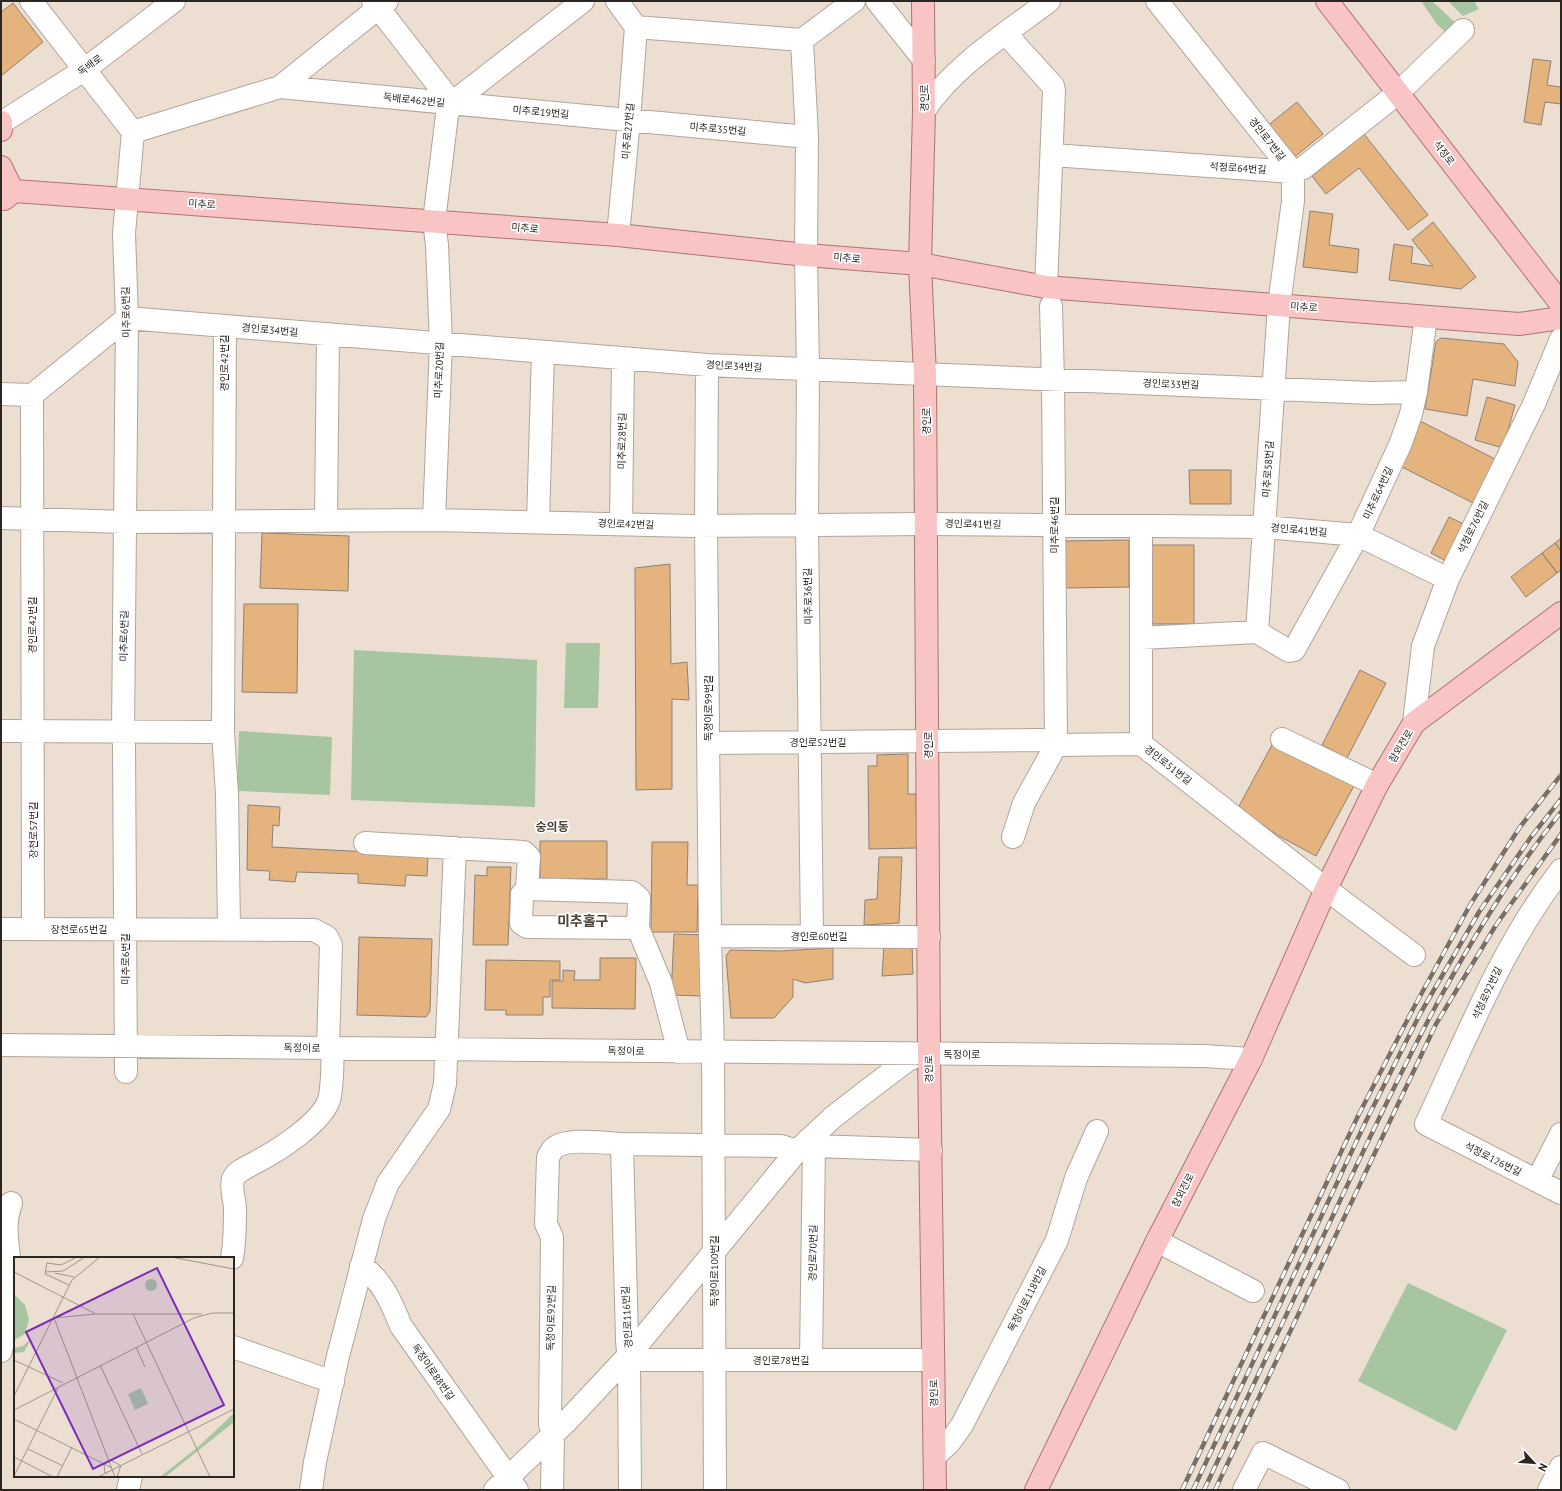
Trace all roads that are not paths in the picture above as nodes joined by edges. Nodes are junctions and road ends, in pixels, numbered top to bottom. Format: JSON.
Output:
{"nodes":[{"id":1,"x":31,"y":1,"type":"edge"},
{"id":2,"x":174,"y":1,"type":"edge"},
{"id":3,"x":584,"y":1,"type":"edge"},
{"id":4,"x":617,"y":1,"type":"edge"},
{"id":5,"x":854,"y":1,"type":"edge"},
{"id":6,"x":877,"y":1,"type":"edge"},
{"id":7,"x":923,"y":1,"type":"edge"},
{"id":8,"x":1049,"y":1,"type":"edge"},
{"id":9,"x":1157,"y":1,"type":"edge"},
{"id":10,"x":1327,"y":1,"type":"edge"},
{"id":11,"x":379,"y":3,"type":"edge"},
{"id":12,"x":636,"y":27,"type":"junction"},
{"id":13,"x":1463,"y":30,"type":"dead end"},
{"id":14,"x":1006,"y":34,"type":"junction"},
{"id":15,"x":802,"y":40,"type":"junction"},
{"id":16,"x":924,"y":56,"type":"junction"},
{"id":17,"x":84,"y":70,"type":"junction"},
{"id":18,"x":958,"y":71,"type":"junction"},
{"id":19,"x":280,"y":86,"type":"junction"},
{"id":20,"x":1398,"y":93,"type":"junction"},
{"id":21,"x":452,"y":103,"type":"junction"},
{"id":22,"x":924,"y":111,"type":"junction"},
{"id":23,"x":629,"y":120,"type":"junction"},
{"id":24,"x":1,"y":124,"type":"edge"},
{"id":25,"x":133,"y":132,"type":"junction"},
{"id":26,"x":807,"y":137,"type":"junction"},
{"id":27,"x":1052,"y":155,"type":"junction"},
{"id":28,"x":1,"y":167,"type":"edge"},
{"id":29,"x":1293,"y":172,"type":"junction"},
{"id":30,"x":5,"y":194,"type":"edge"},
{"id":31,"x":127,"y":199,"type":"junction"},
{"id":32,"x":434,"y":221,"type":"junction"},
{"id":33,"x":618,"y":235,"type":"junction"},
{"id":34,"x":806,"y":255,"type":"junction"},
{"id":35,"x":920,"y":264,"type":"junction"},
{"id":36,"x":1048,"y":296,"type":"junction"},
{"id":37,"x":1561,"y":304,"type":"edge"},
{"id":38,"x":1279,"y":305,"type":"junction"},
{"id":39,"x":1426,"y":317,"type":"junction"},
{"id":40,"x":127,"y":318,"type":"junction"},
{"id":41,"x":1561,"y":318,"type":"edge"},
{"id":42,"x":225,"y":326,"type":"junction"},
{"id":43,"x":328,"y":334,"type":"junction"},
{"id":44,"x":1561,"y":339,"type":"edge"},
{"id":45,"x":441,"y":343,"type":"junction"},
{"id":46,"x":543,"y":352,"type":"junction"},
{"id":47,"x":623,"y":358,"type":"junction"},
{"id":48,"x":707,"y":365,"type":"junction"},
{"id":49,"x":808,"y":369,"type":"junction"},
{"id":50,"x":925,"y":375,"type":"junction"},
{"id":51,"x":1053,"y":380,"type":"junction"},
{"id":52,"x":1274,"y":388,"type":"junction"},
{"id":53,"x":1416,"y":392,"type":"junction"},
{"id":54,"x":1,"y":394,"type":"edge"},
{"id":55,"x":32,"y":395,"type":"junction"},
{"id":56,"x":1,"y":518,"type":"edge"},
{"id":57,"x":32,"y":519,"type":"junction"},
{"id":58,"x":326,"y":520,"type":"junction"},
{"id":59,"x":434,"y":520,"type":"junction"},
{"id":60,"x":223,"y":521,"type":"junction"},
{"id":61,"x":125,"y":522,"type":"junction"},
{"id":62,"x":538,"y":522,"type":"junction"},
{"id":63,"x":621,"y":524,"type":"junction"},
{"id":64,"x":926,"y":524,"type":"junction"},
{"id":65,"x":706,"y":525,"type":"junction"},
{"id":66,"x":807,"y":525,"type":"junction"},
{"id":67,"x":1054,"y":525,"type":"junction"},
{"id":68,"x":1141,"y":526,"type":"junction"},
{"id":69,"x":1264,"y":527,"type":"junction"},
{"id":70,"x":1358,"y":535,"type":"junction"},
{"id":71,"x":1448,"y":579,"type":"junction"},
{"id":72,"x":1561,"y":613,"type":"edge"},
{"id":73,"x":1257,"y":632,"type":"junction"},
{"id":74,"x":1141,"y":638,"type":"junction"},
{"id":75,"x":1414,"y":724,"type":"junction"},
{"id":76,"x":1,"y":731,"type":"edge"},
{"id":77,"x":33,"y":731,"type":"junction"},
{"id":78,"x":123,"y":732,"type":"junction"},
{"id":79,"x":223,"y":732,"type":"junction"},
{"id":80,"x":1282,"y":739,"type":"dead end"},
{"id":81,"x":928,"y":741,"type":"junction"},
{"id":82,"x":810,"y":742,"type":"junction"},
{"id":83,"x":708,"y":743,"type":"junction"},
{"id":84,"x":1141,"y":744,"type":"junction"},
{"id":85,"x":1056,"y":745,"type":"junction"},
{"id":86,"x":1378,"y":785,"type":"junction"},
{"id":87,"x":1013,"y":837,"type":"dead end"},
{"id":88,"x":365,"y":843,"type":"dead end"},
{"id":89,"x":455,"y":848,"type":"junction"},
{"id":90,"x":1561,"y":870,"type":"edge"},
{"id":91,"x":527,"y":889,"type":"junction"},
{"id":92,"x":1326,"y":889,"type":"junction"},
{"id":93,"x":638,"y":928,"type":"junction"},
{"id":94,"x":1,"y":929,"type":"edge"},
{"id":95,"x":33,"y":929,"type":"junction"},
{"id":96,"x":125,"y":929,"type":"junction"},
{"id":97,"x":229,"y":929,"type":"junction"},
{"id":98,"x":710,"y":936,"type":"junction"},
{"id":99,"x":812,"y":936,"type":"junction"},
{"id":100,"x":929,"y":937,"type":"junction"},
{"id":101,"x":1414,"y":955,"type":"dead end"},
{"id":102,"x":1,"y":1045,"type":"edge"},
{"id":103,"x":126,"y":1046,"type":"junction"},
{"id":104,"x":330,"y":1048,"type":"junction"},
{"id":105,"x":447,"y":1049,"type":"junction"},
{"id":106,"x":679,"y":1052,"type":"junction"},
{"id":107,"x":713,"y":1052,"type":"junction"},
{"id":108,"x":926,"y":1054,"type":"junction"},
{"id":109,"x":1251,"y":1059,"type":"junction"},
{"id":110,"x":126,"y":1072,"type":"dead end"},
{"id":111,"x":1426,"y":1124,"type":"joint"},
{"id":112,"x":1097,"y":1130,"type":"dead end"},
{"id":113,"x":1561,"y":1134,"type":"edge"},
{"id":114,"x":622,"y":1144,"type":"junction"},
{"id":115,"x":713,"y":1145,"type":"junction"},
{"id":116,"x":807,"y":1146,"type":"junction"},
{"id":117,"x":931,"y":1150,"type":"junction"},
{"id":118,"x":1537,"y":1181,"type":"junction"},
{"id":119,"x":1561,"y":1193,"type":"edge"},
{"id":120,"x":11,"y":1203,"type":"dead end"},
{"id":121,"x":1157,"y":1241,"type":"junction"},
{"id":122,"x":714,"y":1250,"type":"junction"},
{"id":123,"x":232,"y":1257,"type":"edge"},
{"id":124,"x":12,"y":1263,"type":"edge"},
{"id":125,"x":361,"y":1266,"type":"junction"},
{"id":126,"x":1253,"y":1291,"type":"dead end"},
{"id":127,"x":234,"y":1347,"type":"edge"},
{"id":128,"x":1,"y":1351,"type":"edge"},
{"id":129,"x":629,"y":1358,"type":"junction"},
{"id":130,"x":714,"y":1360,"type":"junction"},
{"id":131,"x":811,"y":1360,"type":"junction"},
{"id":132,"x":933,"y":1360,"type":"junction"},
{"id":133,"x":333,"y":1382,"type":"junction"},
{"id":134,"x":553,"y":1435,"type":"junction"},
{"id":135,"x":935,"y":1456,"type":"junction"},
{"id":136,"x":1561,"y":1467,"type":"edge"},
{"id":137,"x":130,"y":1477,"type":"edge"},
{"id":138,"x":507,"y":1486,"type":"edge"},
{"id":139,"x":128,"y":1490,"type":"edge"},
{"id":140,"x":311,"y":1490,"type":"edge"},
{"id":141,"x":552,"y":1490,"type":"edge"},
{"id":142,"x":630,"y":1490,"type":"edge"},
{"id":143,"x":715,"y":1490,"type":"edge"},
{"id":144,"x":935,"y":1490,"type":"edge"},
{"id":145,"x":1036,"y":1490,"type":"edge"},
{"id":146,"x":1244,"y":1490,"type":"edge"},
{"id":147,"x":1338,"y":1490,"type":"edge"},
{"id":148,"x":1549,"y":1490,"type":"edge"}],
"edges":[{"from":1,"to":17,"type":"street"},
{"from":2,"to":17,"type":"street","name":"독배로"},
{"from":3,"to":21,"type":"street"},
{"from":4,"to":12,"type":"street"},
{"from":5,"to":15,"type":"street"},
{"from":6,"to":16,"type":"street"},
{"from":7,"to":16,"type":"main road","name":"경인로"},
{"from":8,"to":14,"type":"street"},
{"from":9,"to":29,"type":"street","name":"경인로7번길"},
{"from":10,"to":20,"type":"main road","name":"석정로"},
{"from":11,"to":19,"type":"street","name":"독배로462번길"},
{"from":11,"to":21,"type":"street","name":"독배로462번길"},
{"from":12,"to":15,"type":"street"},
{"from":12,"to":23,"type":"street","name":"미추로27번길"},
{"from":13,"to":20,"type":"street"},
{"from":14,"to":18,"type":"street"},
{"from":14,"to":27,"type":"street"},
{"from":15,"to":26,"type":"street"},
{"from":16,"to":18,"type":"street"},
{"from":16,"to":22,"type":"main road","name":"경인로"},
{"from":17,"to":24,"type":"street","name":"독배로"},
{"from":17,"to":25,"type":"street"},
{"from":18,"to":22,"type":"street"},
{"from":19,"to":21,"type":"street","name":"독배로462번길"},
{"from":19,"to":25,"type":"street","name":"독배로462번길"},
{"from":20,"to":29,"type":"street"},
{"from":20,"to":37,"type":"main road","name":"석정로"},
{"from":21,"to":23,"type":"street","name":"미추로19번길"},
{"from":21,"to":32,"type":"street"},
{"from":22,"to":35,"type":"main road","name":"경인로"},
{"from":23,"to":26,"type":"street","name":"미추로35번길"},
{"from":23,"to":33,"type":"street","name":"미추로27번길"},
{"from":25,"to":31,"type":"street","name":"미추로6번길"},
{"from":26,"to":34,"type":"street"},
{"from":27,"to":29,"type":"street","name":"석정로64번길"},
{"from":27,"to":36,"type":"street"},
{"from":28,"to":30,"type":"main road"},
{"from":29,"to":38,"type":"street"},
{"from":30,"to":31,"type":"main road","name":"미추로"},
{"from":31,"to":32,"type":"main road","name":"미추로"},
{"from":31,"to":40,"type":"street","name":"미추로6번길"},
{"from":32,"to":33,"type":"main road","name":"미추로"},
{"from":32,"to":45,"type":"street","name":"미추로20번길"},
{"from":33,"to":34,"type":"main road","name":"미추로"},
{"from":34,"to":35,"type":"main road","name":"미추로"},
{"from":34,"to":49,"type":"street","name":"미추로36번길"},
{"from":35,"to":36,"type":"main road","name":"미추로"},
{"from":35,"to":50,"type":"main road","name":"경인로"},
{"from":36,"to":38,"type":"main road","name":"미추로"},
{"from":36,"to":51,"type":"street","name":"미추로46번길"},
{"from":38,"to":39,"type":"main road","name":"미추로"},
{"from":38,"to":52,"type":"street","name":"미추로58번길"},
{"from":39,"to":41,"type":"main road","name":"미추로"},
{"from":39,"to":53,"type":"street","name":"미추로64번길"},
{"from":40,"to":42,"type":"street","name":"경인로34번길"},
{"from":40,"to":55,"type":"street"},
{"from":40,"to":61,"type":"street","name":"미추로6번길"},
{"from":42,"to":43,"type":"street","name":"경인로34번길"},
{"from":42,"to":60,"type":"street","name":"경인로42번길"},
{"from":43,"to":45,"type":"street","name":"경인로34번길"},
{"from":43,"to":58,"type":"street"},
{"from":44,"to":71,"type":"street","name":"석정로76번길"},
{"from":45,"to":46,"type":"street","name":"경인로34번길"},
{"from":45,"to":59,"type":"street","name":"미추로20번길"},
{"from":46,"to":47,"type":"street","name":"경인로34번길"},
{"from":46,"to":62,"type":"street"},
{"from":47,"to":48,"type":"street","name":"경인로34번길"},
{"from":47,"to":63,"type":"street","name":"미추로28번길"},
{"from":48,"to":49,"type":"street","name":"경인로34번길"},
{"from":48,"to":65,"type":"street","name":"독정이로99번길"},
{"from":49,"to":50,"type":"street","name":"경인로34번길"},
{"from":49,"to":66,"type":"street","name":"미추로36번길"},
{"from":50,"to":51,"type":"street","name":"경인로33번길"},
{"from":50,"to":64,"type":"main road","name":"경인로"},
{"from":51,"to":52,"type":"street","name":"경인로33번길"},
{"from":51,"to":67,"type":"street","name":"미추로46번길"},
{"from":52,"to":53,"type":"street","name":"경인로33번길"},
{"from":52,"to":69,"type":"street","name":"미추로58번길"},
{"from":53,"to":70,"type":"street","name":"미추로64번길"},
{"from":54,"to":55,"type":"street"},
{"from":55,"to":57,"type":"street"},
{"from":56,"to":57,"type":"street","name":"경인로42번길"},
{"from":57,"to":61,"type":"street","name":"경인로42번길"},
{"from":57,"to":77,"type":"street","name":"경인로42번길"},
{"from":58,"to":59,"type":"street","name":"경인로42번길"},
{"from":58,"to":60,"type":"street","name":"경인로42번길"},
{"from":59,"to":62,"type":"street","name":"경인로42번길"},
{"from":60,"to":61,"type":"street","name":"경인로42번길"},
{"from":60,"to":79,"type":"street","name":"경인로42번길"},
{"from":61,"to":78,"type":"street","name":"미추로6번길"},
{"from":62,"to":63,"type":"street","name":"경인로42번길"},
{"from":63,"to":65,"type":"street","name":"경인로42번길"},
{"from":64,"to":66,"type":"street","name":"경인로42번길"},
{"from":64,"to":67,"type":"street","name":"경인로41번길"},
{"from":64,"to":81,"type":"main road","name":"경인로"},
{"from":65,"to":66,"type":"street","name":"경인로42번길"},
{"from":65,"to":83,"type":"street","name":"독정이로99번길"},
{"from":66,"to":82,"type":"street","name":"미추로36번길"},
{"from":67,"to":68,"type":"street","name":"경인로41번길"},
{"from":67,"to":85,"type":"street","name":"미추로46번길"},
{"from":68,"to":69,"type":"street","name":"경인로41번길"},
{"from":68,"to":74,"type":"street"},
{"from":69,"to":70,"type":"street","name":"경인로41번길"},
{"from":69,"to":73,"type":"street","name":"미추로58번길"},
{"from":70,"to":71,"type":"street","name":"경인로41번길"},
{"from":70,"to":73,"type":"street","name":"미추로64번길"},
{"from":71,"to":75,"type":"street","name":"석정로76번길"},
{"from":72,"to":75,"type":"main road","name":"참외전로"},
{"from":73,"to":74,"type":"street"},
{"from":74,"to":84,"type":"street"},
{"from":75,"to":86,"type":"main road","name":"참외전로"},
{"from":76,"to":77,"type":"street"},
{"from":77,"to":78,"type":"street"},
{"from":77,"to":95,"type":"street","name":"장천로57번길"},
{"from":78,"to":79,"type":"street"},
{"from":78,"to":96,"type":"street","name":"미추로6번길"},
{"from":79,"to":97,"type":"street"},
{"from":80,"to":86,"type":"street"},
{"from":81,"to":82,"type":"street","name":"경인로52번길"},
{"from":81,"to":85,"type":"street","name":"경인로51번길"},
{"from":81,"to":100,"type":"main road","name":"경인로"},
{"from":82,"to":83,"type":"street","name":"경인로52번길"},
{"from":82,"to":99,"type":"street","name":"미추로36번길"},
{"from":83,"to":98,"type":"street","name":"독정이로99번길"},
{"from":84,"to":85,"type":"street","name":"경인로51번길"},
{"from":84,"to":92,"type":"street","name":"경인로51번길"},
{"from":85,"to":87,"type":"street"},
{"from":86,"to":92,"type":"main road","name":"참외전로"},
{"from":88,"to":89,"type":"street"},
{"from":89,"to":91,"type":"street"},
{"from":89,"to":105,"type":"street"},
{"from":90,"to":111,"type":"street","name":"석정로92번길"},
{"from":91,"to":93,"type":"street"},
{"from":91,"to":93,"type":"street"},
{"from":92,"to":101,"type":"street"},
{"from":92,"to":109,"type":"main road","name":"참외전로"},
{"from":93,"to":106,"type":"street"},
{"from":94,"to":95,"type":"street","name":"장천로65번길"},
{"from":95,"to":96,"type":"street","name":"장천로65번길"},
{"from":96,"to":97,"type":"street","name":"장천로65번길"},
{"from":96,"to":103,"type":"street","name":"미추로6번길"},
{"from":97,"to":104,"type":"street","name":"장천로65번길"},
{"from":98,"to":99,"type":"street","name":"경인로60번길"},
{"from":98,"to":107,"type":"street","name":"독정이로99번길"},
{"from":99,"to":100,"type":"street","name":"경인로60번길"},
{"from":100,"to":108,"type":"main road","name":"경인로"},
{"from":102,"to":103,"type":"street","name":"독정이로"},
{"from":103,"to":104,"type":"street","name":"독정이로"},
{"from":103,"to":110,"type":"street","name":"미추로6번길"},
{"from":104,"to":105,"type":"street","name":"독정이로"},
{"from":104,"to":123,"type":"street","name":"장천로65번길"},
{"from":105,"to":106,"type":"street","name":"독정이로"},
{"from":105,"to":125,"type":"street"},
{"from":106,"to":107,"type":"street","name":"독정이로"},
{"from":107,"to":108,"type":"street","name":"독정이로"},
{"from":107,"to":115,"type":"street","name":"독정이로100번길"},
{"from":108,"to":109,"type":"street","name":"독정이로"},
{"from":108,"to":116,"type":"street"},
{"from":108,"to":117,"type":"main road","name":"경인로"},
{"from":109,"to":121,"type":"main road","name":"참외전로"},
{"from":111,"to":118,"type":"street","name":"석정로126번길"},
{"from":112,"to":135,"type":"street","name":"독정이로118번길"},
{"from":113,"to":118,"type":"street"},
{"from":114,"to":115,"type":"street"},
{"from":114,"to":129,"type":"street","name":"경인로116번길"},
{"from":114,"to":134,"type":"street","name":"독정이로92번길"},
{"from":115,"to":116,"type":"street"},
{"from":115,"to":122,"type":"street","name":"독정이로100번길"},
{"from":116,"to":117,"type":"street"},
{"from":116,"to":122,"type":"street"},
{"from":116,"to":131,"type":"street","name":"경인로70번길"},
{"from":117,"to":132,"type":"main road","name":"경인로"},
{"from":118,"to":119,"type":"street","name":"석정로126번길"},
{"from":120,"to":124,"type":"street"},
{"from":121,"to":126,"type":"street"},
{"from":121,"to":145,"type":"main road","name":"참외전로"},
{"from":122,"to":129,"type":"street"},
{"from":122,"to":130,"type":"street","name":"독정이로100번길"},
{"from":124,"to":128,"type":"street"},
{"from":125,"to":133,"type":"street"},
{"from":125,"to":138,"type":"street","name":"독정이로88번길"},
{"from":127,"to":133,"type":"street"},
{"from":129,"to":130,"type":"street","name":"경인로78번길"},
{"from":129,"to":134,"type":"street"},
{"from":129,"to":142,"type":"street","name":"경인로116번길"},
{"from":130,"to":131,"type":"street","name":"경인로78번길"},
{"from":130,"to":143,"type":"street","name":"독정이로100번길"},
{"from":131,"to":132,"type":"street","name":"경인로78번길"},
{"from":132,"to":135,"type":"main road","name":"경인로"},
{"from":133,"to":140,"type":"street"},
{"from":134,"to":138,"type":"street"},
{"from":134,"to":141,"type":"street","name":"독정이로92번길"},
{"from":135,"to":144,"type":"main road","name":"경인로"},
{"from":136,"to":148,"type":"street"},
{"from":137,"to":139,"type":"street"},
{"from":146,"to":147,"type":"street"}]}
